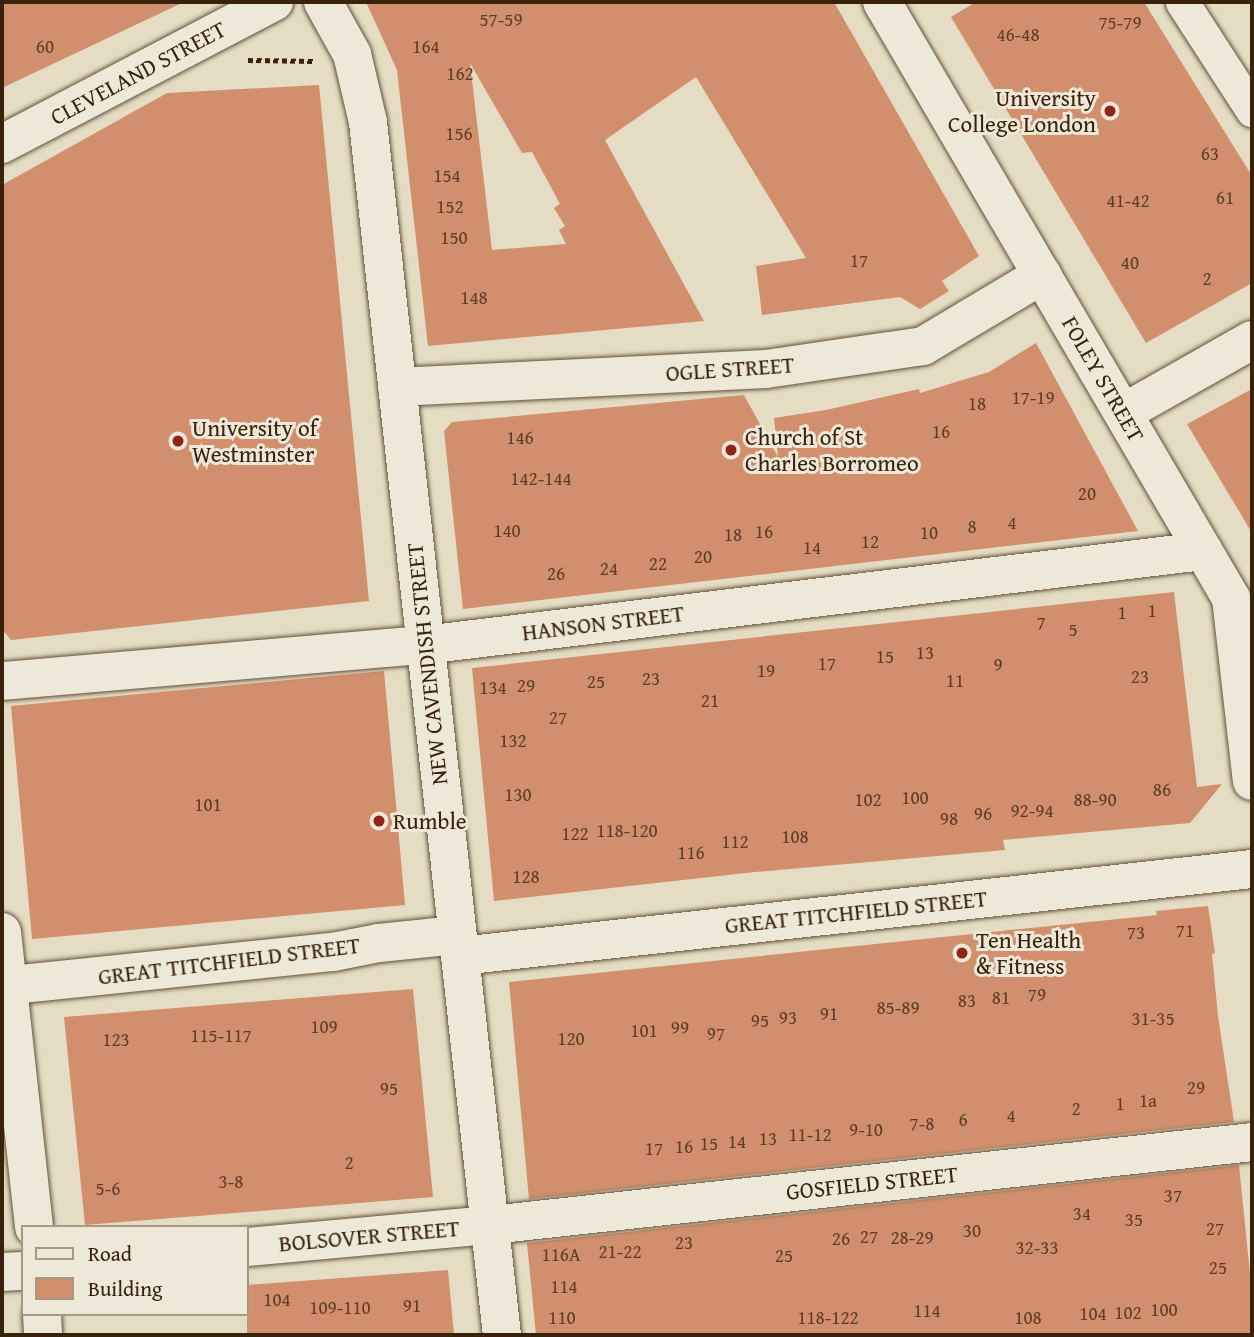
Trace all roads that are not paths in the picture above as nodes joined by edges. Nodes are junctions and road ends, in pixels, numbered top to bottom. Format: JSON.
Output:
{"nodes":[{"id":1,"x":274,"y":2,"type":"edge"},
{"id":2,"x":323,"y":2,"type":"edge"},
{"id":3,"x":882,"y":2,"type":"edge"},
{"id":4,"x":1181,"y":2,"type":"edge"},
{"id":5,"x":1252,"y":110,"type":"edge"},
{"id":6,"x":2,"y":144,"type":"edge"},
{"id":7,"x":1042,"y":275,"type":"junction"},
{"id":8,"x":1252,"y":340,"type":"edge"},
{"id":9,"x":397,"y":387,"type":"junction"},
{"id":10,"x":1123,"y":413,"type":"junction"},
{"id":11,"x":1203,"y":551,"type":"junction"},
{"id":12,"x":424,"y":645,"type":"junction"},
{"id":13,"x":2,"y":681,"type":"edge"},
{"id":14,"x":1252,"y":781,"type":"edge"},
{"id":15,"x":1252,"y":869,"type":"edge"},
{"id":16,"x":2,"y":932,"type":"edge"},
{"id":17,"x":458,"y":945,"type":"junction"},
{"id":18,"x":5,"y":986,"type":"edge"},
{"id":19,"x":1252,"y":1142,"type":"edge"},
{"id":20,"x":34,"y":1225,"type":"edge"},
{"id":21,"x":491,"y":1225,"type":"junction"},
{"id":22,"x":248,"y":1247,"type":"edge"},
{"id":23,"x":21,"y":1271,"type":"edge"},
{"id":24,"x":2,"y":1272,"type":"edge"},
{"id":25,"x":42,"y":1316,"type":"edge"},
{"id":26,"x":43,"y":1335,"type":"edge"},
{"id":27,"x":502,"y":1335,"type":"edge"}],
"edges":[{"from":1,"to":6,"type":"street","name":"CLEVELAND STREET"},
{"from":2,"to":9,"type":"street","name":"NEW CAVENDISH STREET"},
{"from":3,"to":7,"type":"street","name":"FOLEY STREET"},
{"from":4,"to":5,"type":"street"},
{"from":7,"to":9,"type":"street","name":"OGLE STREET"},
{"from":7,"to":10,"type":"street","name":"FOLEY STREET"},
{"from":8,"to":10,"type":"street"},
{"from":9,"to":12,"type":"street","name":"NEW CAVENDISH STREET"},
{"from":10,"to":11,"type":"street","name":"FOLEY STREET"},
{"from":11,"to":12,"type":"street","name":"HANSON STREET"},
{"from":11,"to":14,"type":"street","name":"FOLEY STREET"},
{"from":12,"to":13,"type":"street","name":"HANSON STREET"},
{"from":12,"to":17,"type":"street","name":"NEW CAVENDISH STREET"},
{"from":15,"to":17,"type":"street","name":"GREAT TITCHFIELD STREET"},
{"from":16,"to":18,"type":"street"},
{"from":17,"to":18,"type":"street","name":"GREAT TITCHFIELD STREET"},
{"from":17,"to":21,"type":"street","name":"NEW CAVENDISH STREET"},
{"from":18,"to":20,"type":"street"},
{"from":19,"to":21,"type":"street","name":"GOSFIELD STREET"},
{"from":21,"to":22,"type":"street","name":"BOLSOVER STREET"},
{"from":21,"to":27,"type":"street","name":"NEW CAVENDISH STREET"},
{"from":23,"to":24,"type":"street"},
{"from":25,"to":26,"type":"street"}]}
